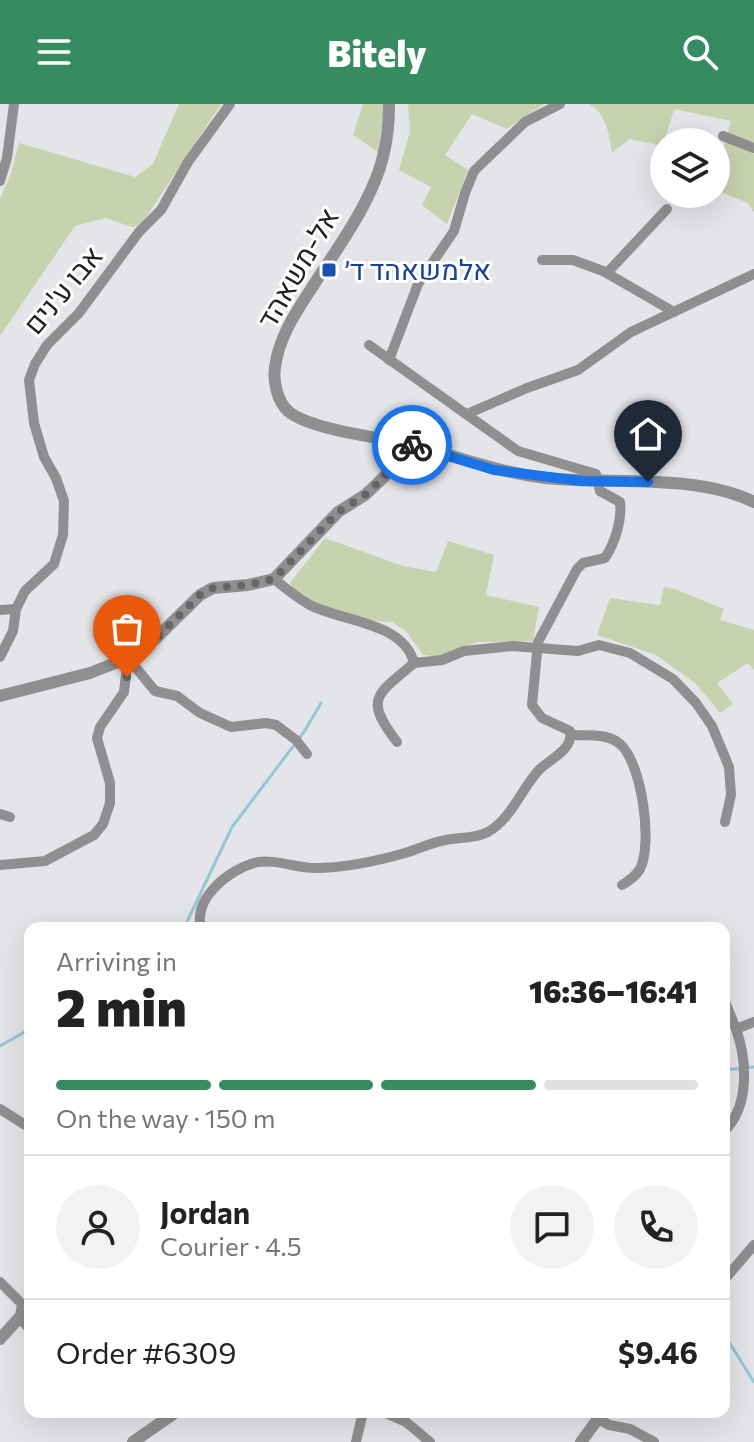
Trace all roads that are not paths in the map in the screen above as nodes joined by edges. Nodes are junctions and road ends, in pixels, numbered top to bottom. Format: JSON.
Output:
{"nodes":[{"id":1,"x":14,"y":104,"type":"edge"},
{"id":2,"x":230,"y":104,"type":"edge"},
{"id":3,"x":389,"y":104,"type":"edge"},
{"id":4,"x":560,"y":104,"type":"edge"},
{"id":5,"x":730,"y":139,"type":"edge"},
{"id":6,"x":754,"y":148,"type":"edge"},
{"id":7,"x":0,"y":181,"type":"edge"},
{"id":8,"x":667,"y":209,"type":"dead end"},
{"id":9,"x":542,"y":260,"type":"dead end"},
{"id":10,"x":607,"y":273,"type":"junction"},
{"id":11,"x":754,"y":274,"type":"edge"},
{"id":12,"x":674,"y":312,"type":"junction"},
{"id":13,"x":369,"y":345,"type":"dead end"},
{"id":14,"x":389,"y":360,"type":"junction"},
{"id":15,"x":467,"y":414,"type":"junction"},
{"id":16,"x":410,"y":445,"type":"junction"},
{"id":17,"x":598,"y":480,"type":"junction"},
{"id":18,"x":754,"y":502,"type":"edge"},
{"id":19,"x":274,"y":579,"type":"junction"},
{"id":20,"x":16,"y":609,"type":"junction"},
{"id":21,"x":0,"y":610,"type":"edge"},
{"id":22,"x":536,"y":648,"type":"junction"},
{"id":23,"x":0,"y":657,"type":"edge"},
{"id":24,"x":128,"y":658,"type":"junction"},
{"id":25,"x":414,"y":663,"type":"junction"},
{"id":26,"x":1,"y":693,"type":"edge"},
{"id":27,"x":572,"y":735,"type":"junction"},
{"id":28,"x":397,"y":742,"type":"dead end"},
{"id":29,"x":307,"y":754,"type":"dead end"},
{"id":30,"x":725,"y":822,"type":"dead end"},
{"id":31,"x":0,"y":865,"type":"edge"},
{"id":32,"x":622,"y":885,"type":"dead end"},
{"id":33,"x":201,"y":922,"type":"edge"},
{"id":34,"x":730,"y":1014,"type":"edge"},
{"id":35,"x":754,"y":1022,"type":"edge"},
{"id":36,"x":736,"y":1029,"type":"junction"},
{"id":37,"x":0,"y":1109,"type":"edge"},
{"id":38,"x":24,"y":1124,"type":"edge"},
{"id":39,"x":730,"y":1126,"type":"edge"},
{"id":40,"x":754,"y":1245,"type":"edge"},
{"id":41,"x":730,"y":1273,"type":"edge"},
{"id":42,"x":0,"y":1282,"type":"edge"},
{"id":43,"x":20,"y":1317,"type":"junction"},
{"id":44,"x":24,"y":1321,"type":"edge"},
{"id":45,"x":0,"y":1339,"type":"edge"},
{"id":46,"x":167,"y":1418,"type":"edge"},
{"id":47,"x":362,"y":1418,"type":"edge"},
{"id":48,"x":397,"y":1418,"type":"edge"},
{"id":49,"x":598,"y":1418,"type":"edge"},
{"id":50,"x":603,"y":1418,"type":"edge"},
{"id":51,"x":133,"y":1442,"type":"edge"},
{"id":52,"x":356,"y":1442,"type":"edge"},
{"id":53,"x":430,"y":1442,"type":"edge"},
{"id":54,"x":581,"y":1442,"type":"edge"},
{"id":55,"x":654,"y":1442,"type":"edge"}],
"edges":[{"from":1,"to":7,"type":"street"},
{"from":2,"to":20,"type":"street","name":"אבו ע'נים"},
{"from":3,"to":16,"type":"street","name":"אל-משאהד"},
{"from":4,"to":14,"type":"street"},
{"from":5,"to":6,"type":"street"},
{"from":8,"to":10,"type":"street"},
{"from":9,"to":10,"type":"street"},
{"from":10,"to":12,"type":"street"},
{"from":11,"to":12,"type":"street"},
{"from":12,"to":15,"type":"street"},
{"from":13,"to":14,"type":"street"},
{"from":14,"to":15,"type":"street"},
{"from":15,"to":17,"type":"street"},
{"from":16,"to":17,"type":"street","name":"אל-משאהד"},
{"from":16,"to":19,"type":"street"},
{"from":17,"to":18,"type":"street","name":"אל-משאהד"},
{"from":17,"to":22,"type":"street"},
{"from":19,"to":24,"type":"street"},
{"from":19,"to":25,"type":"street"},
{"from":20,"to":21,"type":"street"},
{"from":20,"to":23,"type":"street","name":"אבו ע'נים"},
{"from":22,"to":25,"type":"street"},
{"from":22,"to":27,"type":"street"},
{"from":22,"to":30,"type":"street"},
{"from":24,"to":26,"type":"street"},
{"from":24,"to":29,"type":"street"},
{"from":24,"to":31,"type":"street"},
{"from":25,"to":28,"type":"street"},
{"from":27,"to":32,"type":"street"},
{"from":27,"to":33,"type":"street"},
{"from":34,"to":36,"type":"street"},
{"from":35,"to":36,"type":"street"},
{"from":36,"to":39,"type":"street"},
{"from":37,"to":38,"type":"street"},
{"from":40,"to":41,"type":"street"},
{"from":42,"to":43,"type":"street"},
{"from":43,"to":44,"type":"street"},
{"from":43,"to":45,"type":"street"},
{"from":46,"to":51,"type":"street"},
{"from":47,"to":52,"type":"street"},
{"from":48,"to":53,"type":"street"},
{"from":49,"to":54,"type":"street"},
{"from":50,"to":55,"type":"street"}]}
